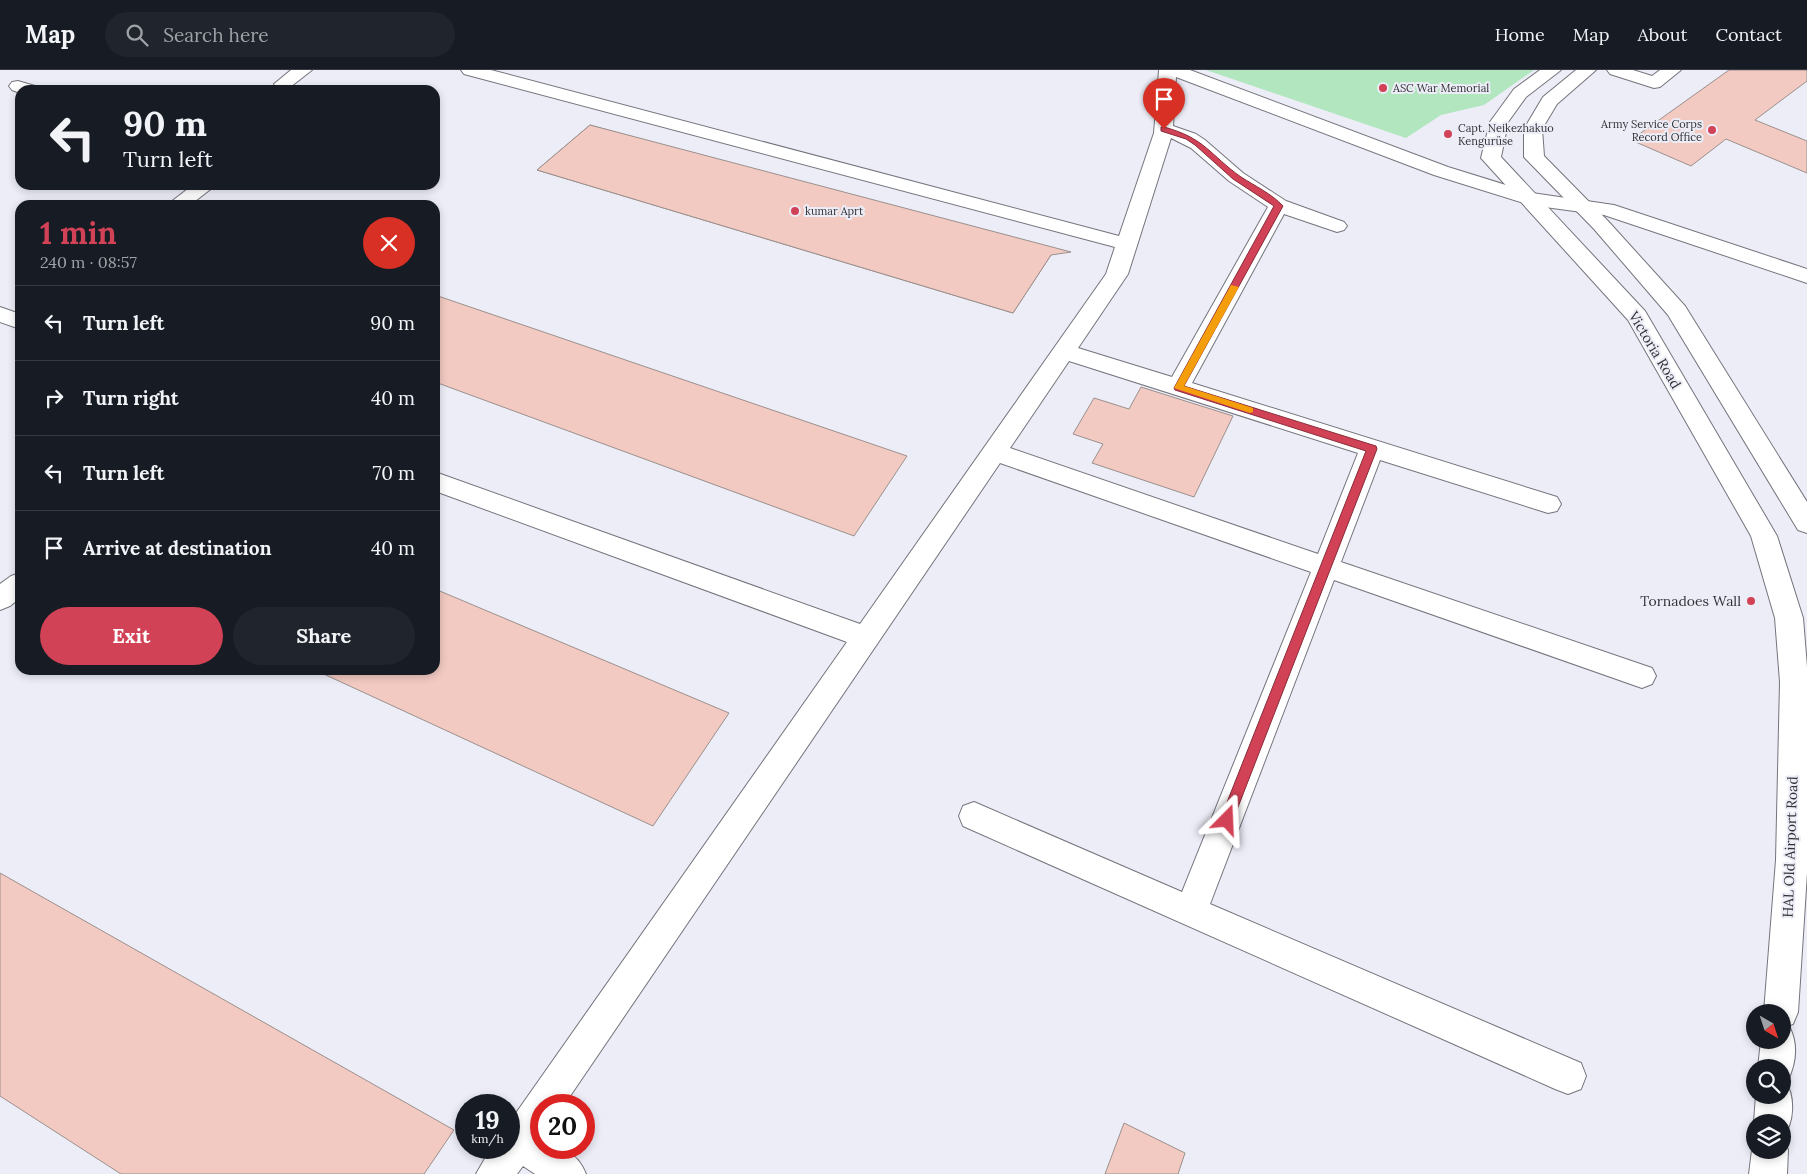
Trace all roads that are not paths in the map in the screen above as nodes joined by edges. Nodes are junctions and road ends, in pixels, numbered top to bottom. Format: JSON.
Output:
{"nodes":[{"id":1,"x":303,"y":70,"type":"edge"},
{"id":2,"x":470,"y":70,"type":"edge"},
{"id":3,"x":1168,"y":70,"type":"edge"},
{"id":4,"x":1174,"y":70,"type":"edge"},
{"id":5,"x":1552,"y":70,"type":"edge"},
{"id":6,"x":1587,"y":70,"type":"edge"},
{"id":7,"x":1616,"y":70,"type":"edge"},
{"id":8,"x":1672,"y":70,"type":"edge"},
{"id":9,"x":283,"y":84,"type":"dead end"},
{"id":10,"x":1164,"y":129,"type":"junction"},
{"id":11,"x":199,"y":190,"type":"edge"},
{"id":12,"x":1530,"y":199,"type":"junction"},
{"id":13,"x":184,"y":200,"type":"edge"},
{"id":14,"x":1579,"y":204,"type":"junction"},
{"id":15,"x":1279,"y":206,"type":"junction"},
{"id":16,"x":1337,"y":226,"type":"dead end"},
{"id":17,"x":1127,"y":244,"type":"junction"},
{"id":18,"x":1807,"y":276,"type":"edge"},
{"id":19,"x":1064,"y":351,"type":"junction"},
{"id":20,"x":1178,"y":388,"type":"junction"},
{"id":21,"x":1372,"y":449,"type":"junction"},
{"id":22,"x":994,"y":452,"type":"junction"},
{"id":23,"x":440,"y":483,"type":"edge"},
{"id":24,"x":1548,"y":504,"type":"dead end"},
{"id":25,"x":1807,"y":523,"type":"edge"},
{"id":26,"x":1326,"y":567,"type":"junction"},
{"id":27,"x":15,"y":587,"type":"edge"},
{"id":28,"x":0,"y":599,"type":"edge"},
{"id":29,"x":866,"y":637,"type":"junction"},
{"id":30,"x":1642,"y":676,"type":"dead end"},
{"id":31,"x":1801,"y":683,"type":"edge"},
{"id":32,"x":974,"y":816,"type":"dead end"},
{"id":33,"x":1191,"y":911,"type":"junction"},
{"id":34,"x":1781,"y":1004,"type":"edge"},
{"id":35,"x":1568,"y":1076,"type":"dead end"},
{"id":36,"x":550,"y":1094,"type":"edge"},
{"id":37,"x":530,"y":1124,"type":"edge"},
{"id":38,"x":520,"y":1138,"type":"edge"},
{"id":39,"x":520,"y":1142,"type":"edge"},
{"id":40,"x":505,"y":1159,"type":"edge"},
{"id":41,"x":1769,"y":1159,"type":"edge"},
{"id":42,"x":495,"y":1174,"type":"edge"},
{"id":43,"x":567,"y":1174,"type":"edge"},
{"id":44,"x":1768,"y":1174,"type":"edge"}],
"edges":[{"from":1,"to":9,"type":"main road"},
{"from":2,"to":17,"type":"main road"},
{"from":3,"to":10,"type":"main road"},
{"from":4,"to":12,"type":"main road"},
{"from":5,"to":12,"type":"main road","name":"Victoria Road"},
{"from":6,"to":14,"type":"main road"},
{"from":7,"to":8,"type":"main road"},
{"from":10,"to":15,"type":"main road"},
{"from":10,"to":17,"type":"main road"},
{"from":11,"to":13,"type":"main road"},
{"from":12,"to":14,"type":"main road"},
{"from":12,"to":31,"type":"main road","name":"Victoria Road"},
{"from":14,"to":18,"type":"main road"},
{"from":14,"to":25,"type":"main road"},
{"from":15,"to":16,"type":"main road"},
{"from":15,"to":20,"type":"main road"},
{"from":17,"to":19,"type":"main road"},
{"from":19,"to":20,"type":"main road"},
{"from":19,"to":22,"type":"main road"},
{"from":20,"to":21,"type":"main road"},
{"from":21,"to":24,"type":"main road"},
{"from":21,"to":26,"type":"main road"},
{"from":22,"to":26,"type":"main road"},
{"from":22,"to":29,"type":"main road"},
{"from":23,"to":29,"type":"main road"},
{"from":26,"to":30,"type":"main road"},
{"from":26,"to":33,"type":"main road"},
{"from":27,"to":28,"type":"main road"},
{"from":29,"to":36,"type":"main road"},
{"from":31,"to":34,"type":"main road","name":"HAL Old Airport Road"},
{"from":32,"to":33,"type":"main road"},
{"from":33,"to":35,"type":"main road"},
{"from":37,"to":38,"type":"main road"},
{"from":39,"to":43,"type":"main road"},
{"from":40,"to":42,"type":"main road"},
{"from":41,"to":44,"type":"main road"}]}
